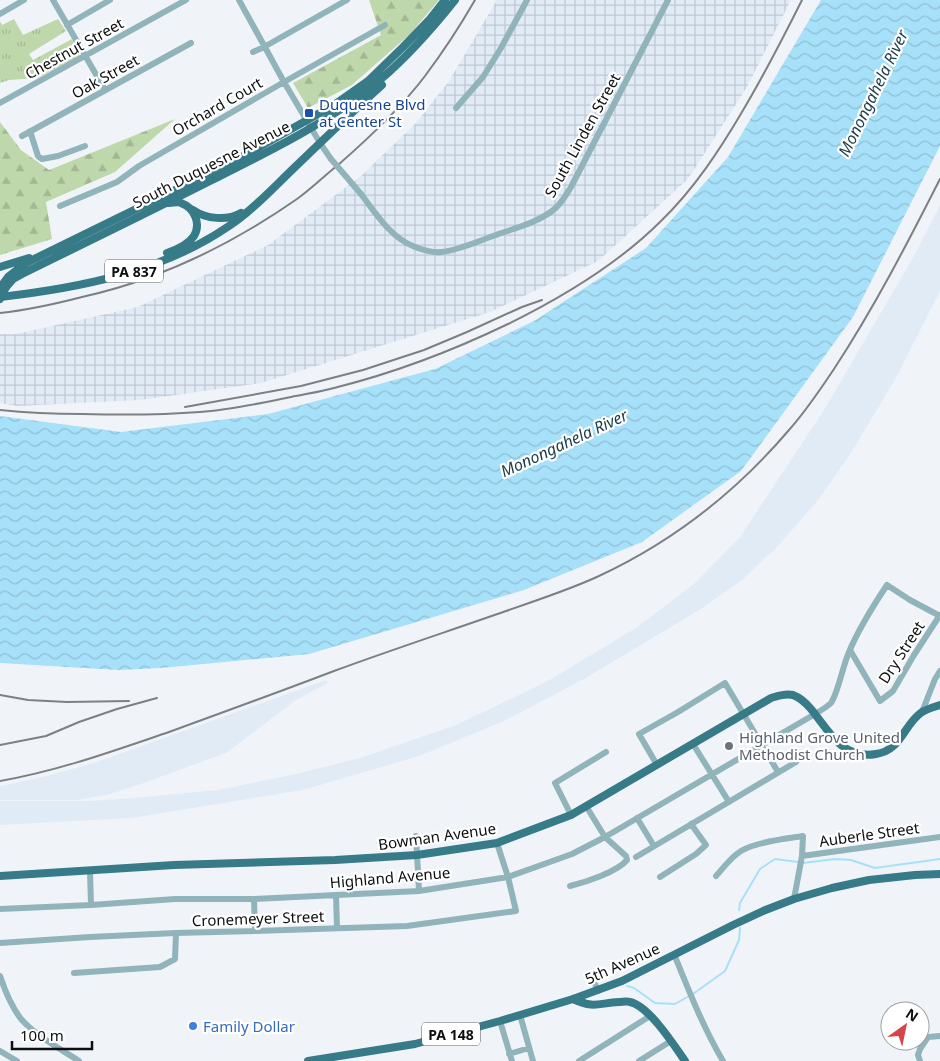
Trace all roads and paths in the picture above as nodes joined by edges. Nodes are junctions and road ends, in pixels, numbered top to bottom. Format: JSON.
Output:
{"nodes":[{"id":1,"x":24,"y":0,"type":"edge"},
{"id":2,"x":53,"y":0,"type":"edge"},
{"id":3,"x":110,"y":0,"type":"edge"},
{"id":4,"x":186,"y":0,"type":"edge"},
{"id":5,"x":239,"y":0,"type":"edge"},
{"id":6,"x":348,"y":0,"type":"edge"},
{"id":7,"x":445,"y":0,"type":"edge"},
{"id":8,"x":455,"y":0,"type":"edge"},
{"id":9,"x":527,"y":0,"type":"edge"},
{"id":10,"x":668,"y":0,"type":"edge"},
{"id":11,"x":0,"y":14,"type":"edge"},
{"id":12,"x":66,"y":25,"type":"junction"},
{"id":13,"x":385,"y":25,"type":"dead end"},
{"id":14,"x":429,"y":32,"type":"junction"},
{"id":15,"x":191,"y":43,"type":"dead end"},
{"id":16,"x":264,"y":47,"type":"junction"},
{"id":17,"x":253,"y":52,"type":"dead end"},
{"id":18,"x":84,"y":56,"type":"junction"},
{"id":19,"x":284,"y":82,"type":"junction"},
{"id":20,"x":105,"y":90,"type":"junction"},
{"id":21,"x":0,"y":103,"type":"edge"},
{"id":22,"x":456,"y":108,"type":"dead end"},
{"id":23,"x":308,"y":121,"type":"junction"},
{"id":24,"x":312,"y":129,"type":"junction"},
{"id":25,"x":30,"y":131,"type":"junction"},
{"id":26,"x":22,"y":136,"type":"dead end"},
{"id":27,"x":320,"y":143,"type":"junction"},
{"id":28,"x":85,"y":146,"type":"dead end"},
{"id":29,"x":162,"y":205,"type":"junction"},
{"id":30,"x":60,"y":206,"type":"dead end"},
{"id":31,"x":254,"y":207,"type":"junction"},
{"id":32,"x":192,"y":210,"type":"junction"},
{"id":33,"x":48,"y":252,"type":"junction"},
{"id":34,"x":0,"y":267,"type":"edge"},
{"id":35,"x":2,"y":288,"type":"edge"},
{"id":36,"x":0,"y":298,"type":"edge"},
{"id":37,"x":940,"y":616,"type":"edge"},
{"id":38,"x":850,"y":650,"type":"junction"},
{"id":39,"x":940,"y":671,"type":"edge"},
{"id":40,"x":940,"y":705,"type":"edge"},
{"id":41,"x":922,"y":712,"type":"junction"},
{"id":42,"x":815,"y":714,"type":"junction"},
{"id":43,"x":743,"y":715,"type":"junction"},
{"id":44,"x":693,"y":744,"type":"junction"},
{"id":45,"x":761,"y":746,"type":"junction"},
{"id":46,"x":606,"y":752,"type":"dead end"},
{"id":47,"x":796,"y":762,"type":"dead end"},
{"id":48,"x":657,"y":765,"type":"junction"},
{"id":49,"x":778,"y":772,"type":"junction"},
{"id":50,"x":711,"y":774,"type":"junction"},
{"id":51,"x":729,"y":802,"type":"junction"},
{"id":52,"x":586,"y":806,"type":"junction"},
{"id":53,"x":571,"y":815,"type":"junction"},
{"id":54,"x":637,"y":818,"type":"junction"},
{"id":55,"x":691,"y":824,"type":"junction"},
{"id":56,"x":416,"y":836,"type":"dead end"},
{"id":57,"x":605,"y":837,"type":"junction"},
{"id":58,"x":940,"y":837,"type":"edge"},
{"id":59,"x":497,"y":843,"type":"junction"},
{"id":60,"x":654,"y":846,"type":"junction"},
{"id":61,"x":417,"y":855,"type":"junction"},
{"id":62,"x":636,"y":857,"type":"dead end"},
{"id":63,"x":801,"y":860,"type":"junction"},
{"id":64,"x":90,"y":870,"type":"junction"},
{"id":65,"x":940,"y":874,"type":"edge"},
{"id":66,"x":0,"y":876,"type":"edge"},
{"id":67,"x":716,"y":876,"type":"dead end"},
{"id":68,"x":508,"y":877,"type":"junction"},
{"id":69,"x":660,"y":878,"type":"dead end"},
{"id":70,"x":570,"y":886,"type":"dead end"},
{"id":71,"x":419,"y":891,"type":"junction"},
{"id":72,"x":336,"y":895,"type":"junction"},
{"id":73,"x":254,"y":898,"type":"junction"},
{"id":74,"x":794,"y":899,"type":"junction"},
{"id":75,"x":91,"y":905,"type":"junction"},
{"id":76,"x":0,"y":910,"type":"edge"},
{"id":77,"x":337,"y":928,"type":"junction"},
{"id":78,"x":255,"y":931,"type":"junction"},
{"id":79,"x":176,"y":933,"type":"junction"},
{"id":80,"x":0,"y":943,"type":"edge"},
{"id":81,"x":674,"y":954,"type":"junction"},
{"id":82,"x":74,"y":973,"type":"dead end"},
{"id":83,"x":591,"y":974,"type":"dead end"},
{"id":84,"x":0,"y":976,"type":"edge"},
{"id":85,"x":598,"y":990,"type":"junction"},
{"id":86,"x":573,"y":999,"type":"junction"},
{"id":87,"x":520,"y":1015,"type":"junction"},
{"id":88,"x":650,"y":1016,"type":"junction"},
{"id":89,"x":500,"y":1021,"type":"junction"},
{"id":90,"x":940,"y":1036,"type":"edge"},
{"id":91,"x":672,"y":1041,"type":"junction"},
{"id":92,"x":529,"y":1048,"type":"junction"},
{"id":93,"x":0,"y":1051,"type":"edge"},
{"id":94,"x":511,"y":1058,"type":"edge"},
{"id":95,"x":326,"y":1059,"type":"edge"},
{"id":96,"x":17,"y":1061,"type":"edge"},
{"id":97,"x":79,"y":1061,"type":"edge"},
{"id":98,"x":308,"y":1061,"type":"edge"},
{"id":99,"x":533,"y":1061,"type":"edge"},
{"id":100,"x":579,"y":1061,"type":"edge"},
{"id":101,"x":640,"y":1061,"type":"edge"},
{"id":102,"x":685,"y":1061,"type":"edge"},
{"id":103,"x":723,"y":1061,"type":"edge"},
{"id":104,"x":920,"y":1061,"type":"edge"}],
"edges":[{"from":1,"to":11,"type":"street"},
{"from":2,"to":12,"type":"street"},
{"from":3,"to":12,"type":"street"},
{"from":4,"to":18,"type":"street","name":"Chestnut Street"},
{"from":5,"to":16,"type":"street","name":"South Linden Street"},
{"from":6,"to":16,"type":"street"},
{"from":7,"to":23,"type":"main road","name":"South Duquesne Avenue"},
{"from":8,"to":14,"type":"main road","name":"South Duquesne Avenue","number":"PA 837"},
{"from":9,"to":22,"type":"street"},
{"from":10,"to":27,"type":"street","name":"South Linden Street","bridge":true},
{"from":12,"to":18,"type":"street"},
{"from":13,"to":19,"type":"street","name":"Orchard Court"},
{"from":14,"to":24,"type":"main road","name":"South Duquesne Avenue"},
{"from":14,"to":27,"type":"main road","number":"PA 837"},
{"from":15,"to":20,"type":"street","name":"Oak Street"},
{"from":16,"to":17,"type":"street"},
{"from":16,"to":19,"type":"street","name":"South Linden Street"},
{"from":18,"to":20,"type":"street"},
{"from":18,"to":21,"type":"street","name":"Chestnut Street"},
{"from":19,"to":23,"type":"street","name":"South Linden Street"},
{"from":19,"to":30,"type":"street","name":"Orchard Court"},
{"from":20,"to":25,"type":"street","name":"Oak Street"},
{"from":23,"to":24,"type":"street","name":"South Linden Street"},
{"from":23,"to":33,"type":"main road","name":"South Duquesne Avenue"},
{"from":24,"to":27,"type":"street","name":"South Linden Street"},
{"from":24,"to":29,"type":"main road","name":"South Duquesne Avenue"},
{"from":25,"to":26,"type":"street","name":"Oak Street"},
{"from":25,"to":28,"type":"street"},
{"from":27,"to":31,"type":"main road","number":"PA 837"},
{"from":29,"to":32,"type":"main road"},
{"from":29,"to":35,"type":"main road","name":"South Duquesne Avenue"},
{"from":31,"to":32,"type":"main road"},
{"from":31,"to":36,"type":"main road","number":"PA 837"},
{"from":32,"to":35,"type":"main road"},
{"from":33,"to":34,"type":"main road"},
{"from":33,"to":35,"type":"main road"},
{"from":35,"to":36,"type":"main road","bridge":true},
{"from":37,"to":38,"type":"street","name":"Highland Avenue"},
{"from":37,"to":38,"type":"street","name":"Dry Street"},
{"from":38,"to":42,"type":"street","name":"Highland Avenue"},
{"from":39,"to":41,"type":"street"},
{"from":40,"to":41,"type":"main road"},
{"from":41,"to":42,"type":"main road","name":"Bowman Avenue"},
{"from":42,"to":43,"type":"main road","name":"Bowman Avenue"},
{"from":42,"to":45,"type":"street","name":"Highland Avenue"},
{"from":43,"to":44,"type":"main road","name":"Bowman Avenue"},
{"from":43,"to":45,"type":"street"},
{"from":43,"to":48,"type":"street"},
{"from":44,"to":48,"type":"main road","name":"Bowman Avenue"},
{"from":44,"to":50,"type":"street"},
{"from":45,"to":49,"type":"street"},
{"from":45,"to":50,"type":"street","name":"Highland Avenue"},
{"from":46,"to":53,"type":"street"},
{"from":47,"to":49,"type":"street"},
{"from":48,"to":52,"type":"main road","name":"Bowman Avenue"},
{"from":49,"to":51,"type":"street"},
{"from":50,"to":51,"type":"street"},
{"from":50,"to":54,"type":"street","name":"Highland Avenue"},
{"from":51,"to":55,"type":"street"},
{"from":52,"to":53,"type":"main road","name":"Bowman Avenue"},
{"from":52,"to":57,"type":"street"},
{"from":53,"to":59,"type":"main road","name":"Bowman Avenue"},
{"from":54,"to":57,"type":"street","name":"Highland Avenue"},
{"from":54,"to":60,"type":"street"},
{"from":55,"to":60,"type":"street"},
{"from":55,"to":69,"type":"street"},
{"from":56,"to":61,"type":"street"},
{"from":57,"to":68,"type":"street","name":"Highland Avenue"},
{"from":57,"to":70,"type":"street"},
{"from":58,"to":63,"type":"street","name":"Auberle Street"},
{"from":59,"to":61,"type":"main road","name":"Bowman Avenue"},
{"from":59,"to":68,"type":"street"},
{"from":60,"to":62,"type":"street"},
{"from":61,"to":64,"type":"main road","name":"Bowman Avenue"},
{"from":61,"to":71,"type":"street"},
{"from":63,"to":67,"type":"street"},
{"from":63,"to":74,"type":"street"},
{"from":64,"to":66,"type":"main road","name":"Bowman Avenue"},
{"from":64,"to":75,"type":"street"},
{"from":65,"to":74,"type":"main road","name":"5th Avenue","number":"PA 148"},
{"from":68,"to":71,"type":"street","name":"Highland Avenue"},
{"from":68,"to":77,"type":"street","name":"Cronemeyer Street"},
{"from":71,"to":72,"type":"street","name":"Highland Avenue"},
{"from":72,"to":73,"type":"street","name":"Highland Avenue"},
{"from":72,"to":77,"type":"street"},
{"from":73,"to":75,"type":"street","name":"Highland Avenue"},
{"from":73,"to":78,"type":"street"},
{"from":74,"to":81,"type":"main road","name":"5th Avenue","number":"PA 148"},
{"from":75,"to":76,"type":"street","name":"Highland Avenue"},
{"from":77,"to":78,"type":"street","name":"Cronemeyer Street"},
{"from":78,"to":79,"type":"street","name":"Cronemeyer Street"},
{"from":79,"to":80,"type":"street","name":"Cronemeyer Street"},
{"from":79,"to":82,"type":"street"},
{"from":81,"to":85,"type":"main road","name":"5th Avenue","number":"PA 148"},
{"from":81,"to":103,"type":"street"},
{"from":83,"to":85,"type":"street"},
{"from":84,"to":97,"type":"street"},
{"from":85,"to":86,"type":"main road","name":"5th Avenue","number":"PA 148"},
{"from":86,"to":87,"type":"main road","name":"5th Avenue","number":"PA 148"},
{"from":86,"to":88,"type":"main road"},
{"from":87,"to":89,"type":"main road","name":"5th Avenue","number":"PA 148"},
{"from":87,"to":92,"type":"street"},
{"from":88,"to":91,"type":"main road"},
{"from":88,"to":100,"type":"street"},
{"from":89,"to":94,"type":"street"},
{"from":89,"to":95,"type":"main road","name":"5th Avenue","number":"PA 148"},
{"from":90,"to":104,"type":"street"},
{"from":91,"to":101,"type":"street"},
{"from":91,"to":102,"type":"main road"},
{"from":92,"to":94,"type":"street"},
{"from":92,"to":99,"type":"street"},
{"from":93,"to":96,"type":"street"},
{"from":95,"to":98,"type":"main road","name":"5th Avenue","number":"PA 148"}]}
